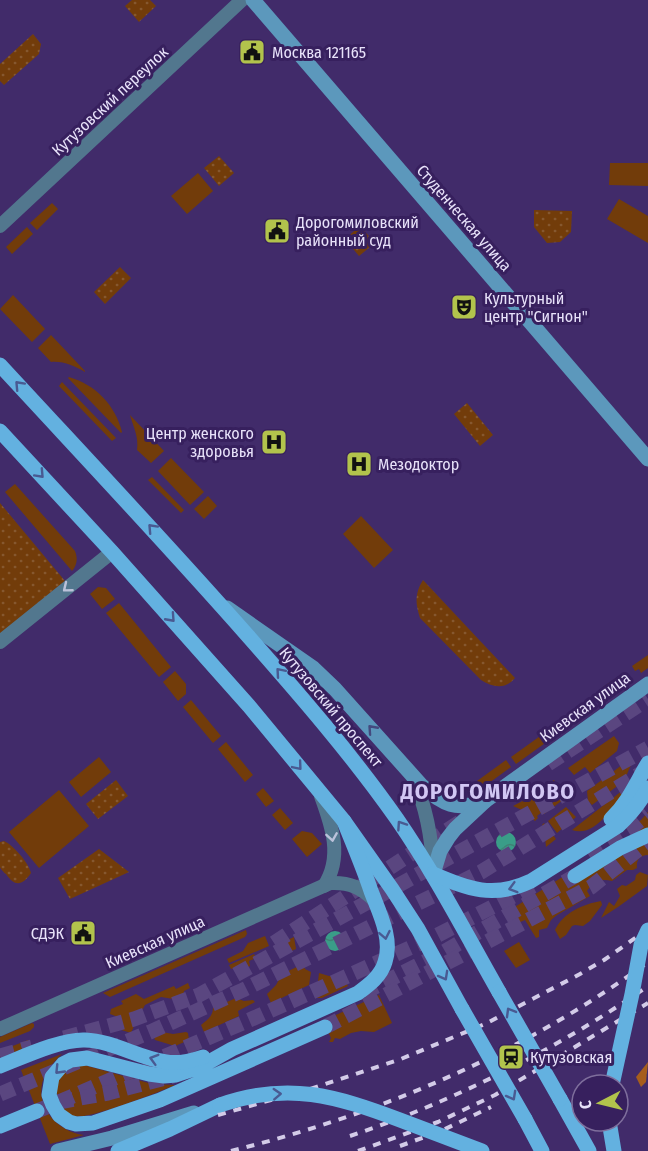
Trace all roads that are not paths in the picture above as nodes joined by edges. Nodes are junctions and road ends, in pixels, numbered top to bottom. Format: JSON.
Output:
{"nodes":[{"id":1,"x":242,"y":0,"type":"edge"},
{"id":2,"x":253,"y":0,"type":"edge"},
{"id":3,"x":0,"y":226,"type":"edge"},
{"id":4,"x":0,"y":365,"type":"edge"},
{"id":5,"x":0,"y":431,"type":"edge"},
{"id":6,"x":648,"y":459,"type":"edge"},
{"id":7,"x":112,"y":552,"type":"junction"},
{"id":8,"x":218,"y":601,"type":"junction"},
{"id":9,"x":0,"y":642,"type":"edge"},
{"id":10,"x":648,"y":684,"type":"edge"},
{"id":11,"x":648,"y":764,"type":"edge"},
{"id":12,"x":411,"y":773,"type":"junction"},
{"id":13,"x":318,"y":789,"type":"junction"},
{"id":14,"x":648,"y":789,"type":"edge"},
{"id":15,"x":485,"y":801,"type":"junction"},
{"id":16,"x":344,"y":821,"type":"junction"},
{"id":17,"x":648,"y":835,"type":"edge"},
{"id":18,"x":563,"y":860,"type":"junction"},
{"id":19,"x":433,"y":874,"type":"junction"},
{"id":20,"x":575,"y":876,"type":"tunnel mouth"},
{"id":21,"x":324,"y":885,"type":"junction"},
{"id":22,"x":375,"y":901,"type":"junction"},
{"id":23,"x":648,"y":930,"type":"edge"},
{"id":24,"x":648,"y":960,"type":"edge"},
{"id":25,"x":632,"y":994,"type":"junction"},
{"id":26,"x":325,"y":1027,"type":"tunnel mouth"},
{"id":27,"x":0,"y":1029,"type":"edge"},
{"id":28,"x":232,"y":1050,"type":"junction"},
{"id":29,"x":0,"y":1066,"type":"edge"},
{"id":30,"x":615,"y":1073,"type":"edge"},
{"id":31,"x":37,"y":1111,"type":"tunnel mouth"},
{"id":32,"x":0,"y":1126,"type":"edge"},
{"id":33,"x":611,"y":1133,"type":"edge"},
{"id":34,"x":115,"y":1144,"type":"edge"},
{"id":35,"x":58,"y":1151,"type":"edge"},
{"id":36,"x":482,"y":1151,"type":"edge"},
{"id":37,"x":542,"y":1151,"type":"edge"},
{"id":38,"x":589,"y":1151,"type":"edge"},
{"id":39,"x":614,"y":1151,"type":"edge"}],
"edges":[{"from":1,"to":3,"type":"street","name":"Кутузовский переулок"},
{"from":2,"to":6,"type":"street","name":"Студенческая улица"},
{"from":8,"to":4,"type":"main road","name":"Кутузовский проспект","one_way":true},
{"from":5,"to":7,"type":"main road","one_way":true},
{"from":7,"to":9,"type":"street","one_way":true},
{"from":7,"to":13,"type":"main road","one_way":true},
{"from":12,"to":8,"type":"street","name":"Киевская улица","one_way":true},
{"from":19,"to":8,"type":"main road","name":"Кутузовский проспект","one_way":true},
{"from":10,"to":15,"type":"street","name":"Киевская улица"},
{"from":11,"to":18,"type":"main road"},
{"from":12,"to":15,"type":"street","name":"Киевская улица"},
{"from":12,"to":19,"type":"street"},
{"from":13,"to":16,"type":"main road"},
{"from":13,"to":21,"type":"street","one_way":true},
{"from":14,"to":18,"type":"main road"},
{"from":15,"to":19,"type":"street","name":"Киевская улица"},
{"from":16,"to":22,"type":"main road"},
{"from":16,"to":37,"type":"main road","one_way":true,"bridge":true},
{"from":17,"to":20,"type":"main road"},
{"from":18,"to":19,"type":"main road","one_way":true},
{"from":38,"to":19,"type":"main road","name":"Кутузовский проспект","one_way":true,"bridge":true},
{"from":21,"to":22,"type":"street","name":"Киевская улица"},
{"from":21,"to":27,"type":"street","name":"Киевская улица"},
{"from":22,"to":28,"type":"main road","one_way":true},
{"from":23,"to":25,"type":"main road","bridge":true},
{"from":24,"to":25,"type":"main road","bridge":true},
{"from":25,"to":30,"type":"main road","bridge":true},
{"from":28,"to":26,"type":"main road","one_way":true},
{"from":28,"to":29,"type":"main road","one_way":true},
{"from":31,"to":32,"type":"main road"},
{"from":33,"to":39,"type":"main road"},
{"from":34,"to":35,"type":"street"},
{"from":34,"to":36,"type":"main road","one_way":true,"bridge":true}]}
